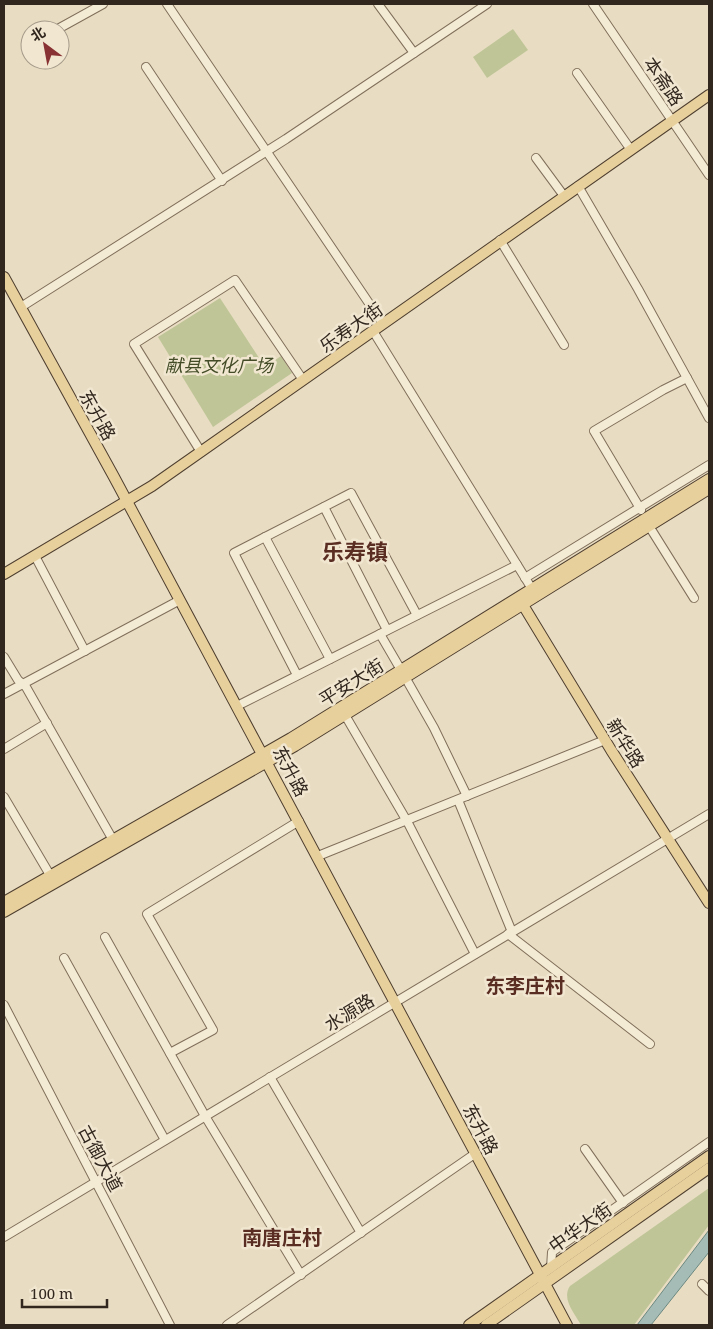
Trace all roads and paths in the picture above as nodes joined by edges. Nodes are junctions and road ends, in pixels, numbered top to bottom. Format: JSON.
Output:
{"nodes":[{"id":1,"x":103,"y":4,"type":"edge"},
{"id":2,"x":167,"y":4,"type":"edge"},
{"id":3,"x":378,"y":4,"type":"edge"},
{"id":4,"x":487,"y":4,"type":"edge"},
{"id":5,"x":593,"y":4,"type":"edge"},
{"id":6,"x":70,"y":22,"type":"edge"},
{"id":7,"x":414,"y":53,"type":"junction"},
{"id":8,"x":146,"y":67,"type":"dead end"},
{"id":9,"x":578,"y":73,"type":"dead end"},
{"id":10,"x":709,"y":95,"type":"edge"},
{"id":11,"x":673,"y":121,"type":"junction"},
{"id":12,"x":631,"y":150,"type":"junction"},
{"id":13,"x":266,"y":152,"type":"junction"},
{"id":14,"x":536,"y":158,"type":"dead end"},
{"id":15,"x":709,"y":175,"type":"edge"},
{"id":16,"x":222,"y":181,"type":"junction"},
{"id":17,"x":578,"y":186,"type":"junction"},
{"id":18,"x":564,"y":196,"type":"junction"},
{"id":19,"x":500,"y":240,"type":"junction"},
{"id":20,"x":4,"y":277,"type":"edge"},
{"id":21,"x":21,"y":307,"type":"junction"},
{"id":22,"x":382,"y":324,"type":"junction"},
{"id":23,"x":373,"y":331,"type":"junction"},
{"id":24,"x":564,"y":345,"type":"dead end"},
{"id":25,"x":687,"y":378,"type":"junction"},
{"id":26,"x":303,"y":380,"type":"junction"},
{"id":27,"x":709,"y":418,"type":"edge"},
{"id":28,"x":201,"y":452,"type":"junction"},
{"id":29,"x":709,"y":465,"type":"edge"},
{"id":30,"x":709,"y":479,"type":"edge"},
{"id":31,"x":709,"y":489,"type":"edge"},
{"id":32,"x":127,"y":501,"type":"junction"},
{"id":33,"x":324,"y":507,"type":"junction"},
{"id":34,"x":639,"y":508,"type":"junction"},
{"id":35,"x":647,"y":522,"type":"junction"},
{"id":36,"x":265,"y":537,"type":"junction"},
{"id":37,"x":35,"y":556,"type":"junction"},
{"id":38,"x":517,"y":565,"type":"junction"},
{"id":39,"x":4,"y":574,"type":"edge"},
{"id":40,"x":525,"y":578,"type":"junction"},
{"id":41,"x":525,"y":597,"type":"junction"},
{"id":42,"x":694,"y":598,"type":"dead end"},
{"id":43,"x":180,"y":600,"type":"junction"},
{"id":44,"x":417,"y":615,"type":"junction"},
{"id":45,"x":387,"y":630,"type":"junction"},
{"id":46,"x":380,"y":634,"type":"junction"},
{"id":47,"x":85,"y":651,"type":"junction"},
{"id":48,"x":4,"y":657,"type":"edge"},
{"id":49,"x":330,"y":659,"type":"junction"},
{"id":50,"x":403,"y":674,"type":"junction"},
{"id":51,"x":298,"y":675,"type":"junction"},
{"id":52,"x":23,"y":684,"type":"junction"},
{"id":53,"x":4,"y":694,"type":"edge"},
{"id":54,"x":237,"y":706,"type":"junction"},
{"id":55,"x":345,"y":715,"type":"junction"},
{"id":56,"x":47,"y":723,"type":"junction"},
{"id":57,"x":605,"y":740,"type":"junction"},
{"id":58,"x":4,"y":749,"type":"edge"},
{"id":59,"x":265,"y":758,"type":"junction"},
{"id":60,"x":467,"y":796,"type":"junction"},
{"id":61,"x":4,"y":797,"type":"edge"},
{"id":62,"x":458,"y":800,"type":"junction"},
{"id":63,"x":709,"y":814,"type":"edge"},
{"id":64,"x":406,"y":820,"type":"junction"},
{"id":65,"x":299,"y":822,"type":"junction"},
{"id":66,"x":670,"y":837,"type":"junction"},
{"id":67,"x":113,"y":840,"type":"junction"},
{"id":68,"x":318,"y":856,"type":"junction"},
{"id":69,"x":50,"y":875,"type":"junction"},
{"id":70,"x":709,"y":891,"type":"edge"},
{"id":71,"x":4,"y":902,"type":"edge"},
{"id":72,"x":709,"y":903,"type":"edge"},
{"id":73,"x":4,"y":912,"type":"edge"},
{"id":74,"x":510,"y":933,"type":"junction"},
{"id":75,"x":105,"y":937,"type":"dead end"},
{"id":76,"x":475,"y":954,"type":"junction"},
{"id":77,"x":64,"y":958,"type":"dead end"},
{"id":78,"x":395,"y":1002,"type":"junction"},
{"id":79,"x":4,"y":1006,"type":"edge"},
{"id":80,"x":650,"y":1044,"type":"dead end"},
{"id":81,"x":170,"y":1053,"type":"junction"},
{"id":82,"x":270,"y":1077,"type":"junction"},
{"id":83,"x":205,"y":1116,"type":"junction"},
{"id":84,"x":165,"y":1140,"type":"junction"},
{"id":85,"x":709,"y":1142,"type":"edge"},
{"id":86,"x":585,"y":1149,"type":"dead end"},
{"id":87,"x":476,"y":1154,"type":"junction"},
{"id":88,"x":709,"y":1156,"type":"edge"},
{"id":89,"x":709,"y":1168,"type":"edge"},
{"id":90,"x":96,"y":1181,"type":"junction"},
{"id":91,"x":623,"y":1203,"type":"junction"},
{"id":92,"x":360,"y":1233,"type":"junction"},
{"id":93,"x":4,"y":1237,"type":"edge"},
{"id":94,"x":551,"y":1268,"type":"junction"},
{"id":95,"x":301,"y":1275,"type":"junction"},
{"id":96,"x":543,"y":1279,"type":"junction"},
{"id":97,"x":702,"y":1284,"type":"dead end"},
{"id":98,"x":709,"y":1291,"type":"edge"},
{"id":99,"x":170,"y":1325,"type":"edge"},
{"id":100,"x":227,"y":1325,"type":"edge"},
{"id":101,"x":469,"y":1325,"type":"edge"},
{"id":102,"x":486,"y":1325,"type":"edge"},
{"id":103,"x":568,"y":1325,"type":"edge"},
{"id":104,"x":575,"y":1325,"type":"edge"}],
"edges":[{"from":1,"to":6,"type":"street"},
{"from":2,"to":13,"type":"street"},
{"from":3,"to":7,"type":"street"},
{"from":4,"to":7,"type":"street"},
{"from":5,"to":11,"type":"street","name":"本斋路"},
{"from":7,"to":13,"type":"street"},
{"from":8,"to":16,"type":"street"},
{"from":9,"to":12,"type":"street"},
{"from":10,"to":11,"type":"main road","name":"乐寿大街"},
{"from":11,"to":12,"type":"main road","name":"乐寿大街"},
{"from":11,"to":15,"type":"street","name":"本斋路"},
{"from":12,"to":17,"type":"main road","name":"乐寿大街"},
{"from":13,"to":16,"type":"street"},
{"from":13,"to":22,"type":"street"},
{"from":14,"to":18,"type":"street"},
{"from":16,"to":21,"type":"street"},
{"from":17,"to":18,"type":"main road","name":"乐寿大街"},
{"from":17,"to":25,"type":"street"},
{"from":18,"to":19,"type":"main road","name":"乐寿大街"},
{"from":19,"to":22,"type":"main road","name":"乐寿大街"},
{"from":19,"to":24,"type":"street"},
{"from":20,"to":21,"type":"main road","name":"东升路"},
{"from":21,"to":32,"type":"main road","name":"东升路"},
{"from":22,"to":23,"type":"main road","name":"乐寿大街"},
{"from":23,"to":26,"type":"main road","name":"乐寿大街"},
{"from":23,"to":38,"type":"street"},
{"from":25,"to":27,"type":"street"},
{"from":25,"to":34,"type":"street"},
{"from":26,"to":28,"type":"main road","name":"乐寿大街"},
{"from":26,"to":28,"type":"street"},
{"from":28,"to":32,"type":"main road","name":"乐寿大街"},
{"from":29,"to":34,"type":"street"},
{"from":30,"to":35,"type":"main road","name":"平安大街"},
{"from":31,"to":35,"type":"main road","name":"平安大街"},
{"from":32,"to":37,"type":"main road","name":"乐寿大街"},
{"from":32,"to":43,"type":"main road","name":"东升路"},
{"from":33,"to":36,"type":"street"},
{"from":33,"to":44,"type":"street"},
{"from":33,"to":45,"type":"street"},
{"from":34,"to":35,"type":"street"},
{"from":34,"to":40,"type":"street"},
{"from":35,"to":41,"type":"main road","name":"平安大街"},
{"from":35,"to":42,"type":"street"},
{"from":36,"to":49,"type":"street"},
{"from":36,"to":51,"type":"street"},
{"from":37,"to":39,"type":"main road","name":"乐寿大街"},
{"from":37,"to":47,"type":"street"},
{"from":38,"to":40,"type":"street"},
{"from":38,"to":44,"type":"street"},
{"from":40,"to":41,"type":"street"},
{"from":41,"to":50,"type":"main road","name":"平安大街"},
{"from":41,"to":57,"type":"main road","name":"新华路"},
{"from":41,"to":66,"type":"main road","name":"新华路"},
{"from":43,"to":47,"type":"street"},
{"from":43,"to":54,"type":"main road","name":"东升路"},
{"from":44,"to":45,"type":"street"},
{"from":45,"to":46,"type":"street"},
{"from":46,"to":49,"type":"street"},
{"from":46,"to":50,"type":"street"},
{"from":47,"to":52,"type":"street"},
{"from":48,"to":52,"type":"street"},
{"from":49,"to":51,"type":"street"},
{"from":50,"to":55,"type":"main road","name":"平安大街"},
{"from":50,"to":59,"type":"main road","name":"平安大街"},
{"from":50,"to":60,"type":"street"},
{"from":51,"to":54,"type":"street"},
{"from":52,"to":53,"type":"street"},
{"from":52,"to":56,"type":"street"},
{"from":54,"to":59,"type":"main road","name":"东升路"},
{"from":55,"to":59,"type":"main road","name":"平安大街"},
{"from":55,"to":64,"type":"street"},
{"from":56,"to":58,"type":"street"},
{"from":56,"to":67,"type":"street"},
{"from":57,"to":60,"type":"street"},
{"from":57,"to":66,"type":"main road","name":"新华路"},
{"from":59,"to":65,"type":"main road","name":"东升路"},
{"from":59,"to":67,"type":"main road","name":"平安大街"},
{"from":59,"to":73,"type":"main road","name":"平安大街"},
{"from":60,"to":62,"type":"street"},
{"from":61,"to":69,"type":"street"},
{"from":62,"to":64,"type":"street"},
{"from":62,"to":74,"type":"street"},
{"from":63,"to":66,"type":"street","name":"水源路"},
{"from":64,"to":68,"type":"street"},
{"from":64,"to":76,"type":"street"},
{"from":65,"to":68,"type":"main road","name":"东升路"},
{"from":65,"to":81,"type":"street"},
{"from":66,"to":70,"type":"main road","name":"新华路"},
{"from":66,"to":72,"type":"main road","name":"新华路"},
{"from":66,"to":74,"type":"street","name":"水源路"},
{"from":67,"to":69,"type":"main road","name":"平安大街"},
{"from":68,"to":78,"type":"main road","name":"东升路"},
{"from":69,"to":71,"type":"main road","name":"平安大街"},
{"from":74,"to":76,"type":"street","name":"水源路"},
{"from":74,"to":80,"type":"street"},
{"from":75,"to":81,"type":"street"},
{"from":76,"to":78,"type":"street","name":"水源路"},
{"from":77,"to":84,"type":"street"},
{"from":78,"to":82,"type":"street","name":"水源路"},
{"from":78,"to":87,"type":"main road","name":"东升路"},
{"from":79,"to":90,"type":"street","name":"古御大道"},
{"from":81,"to":83,"type":"street"},
{"from":82,"to":83,"type":"street","name":"水源路"},
{"from":82,"to":92,"type":"street"},
{"from":83,"to":84,"type":"street","name":"水源路"},
{"from":83,"to":95,"type":"street"},
{"from":84,"to":90,"type":"street","name":"水源路"},
{"from":85,"to":91,"type":"street"},
{"from":86,"to":91,"type":"street"},
{"from":87,"to":92,"type":"street"},
{"from":87,"to":96,"type":"main road","name":"东升路"},
{"from":88,"to":94,"type":"main road","name":"中华大街"},
{"from":89,"to":96,"type":"main road","name":"中华大街"},
{"from":90,"to":93,"type":"street","name":"水源路"},
{"from":90,"to":99,"type":"street","name":"古御大道"},
{"from":91,"to":94,"type":"street"},
{"from":92,"to":95,"type":"street"},
{"from":94,"to":96,"type":"main road","name":"中华大街"},
{"from":95,"to":100,"type":"street"},
{"from":96,"to":101,"type":"main road","name":"中华大街"},
{"from":96,"to":102,"type":"main road","name":"中华大街"},
{"from":96,"to":103,"type":"main road","name":"东升路"},
{"from":96,"to":104,"type":"main road","name":"东升路"},
{"from":97,"to":98,"type":"street"}]}
